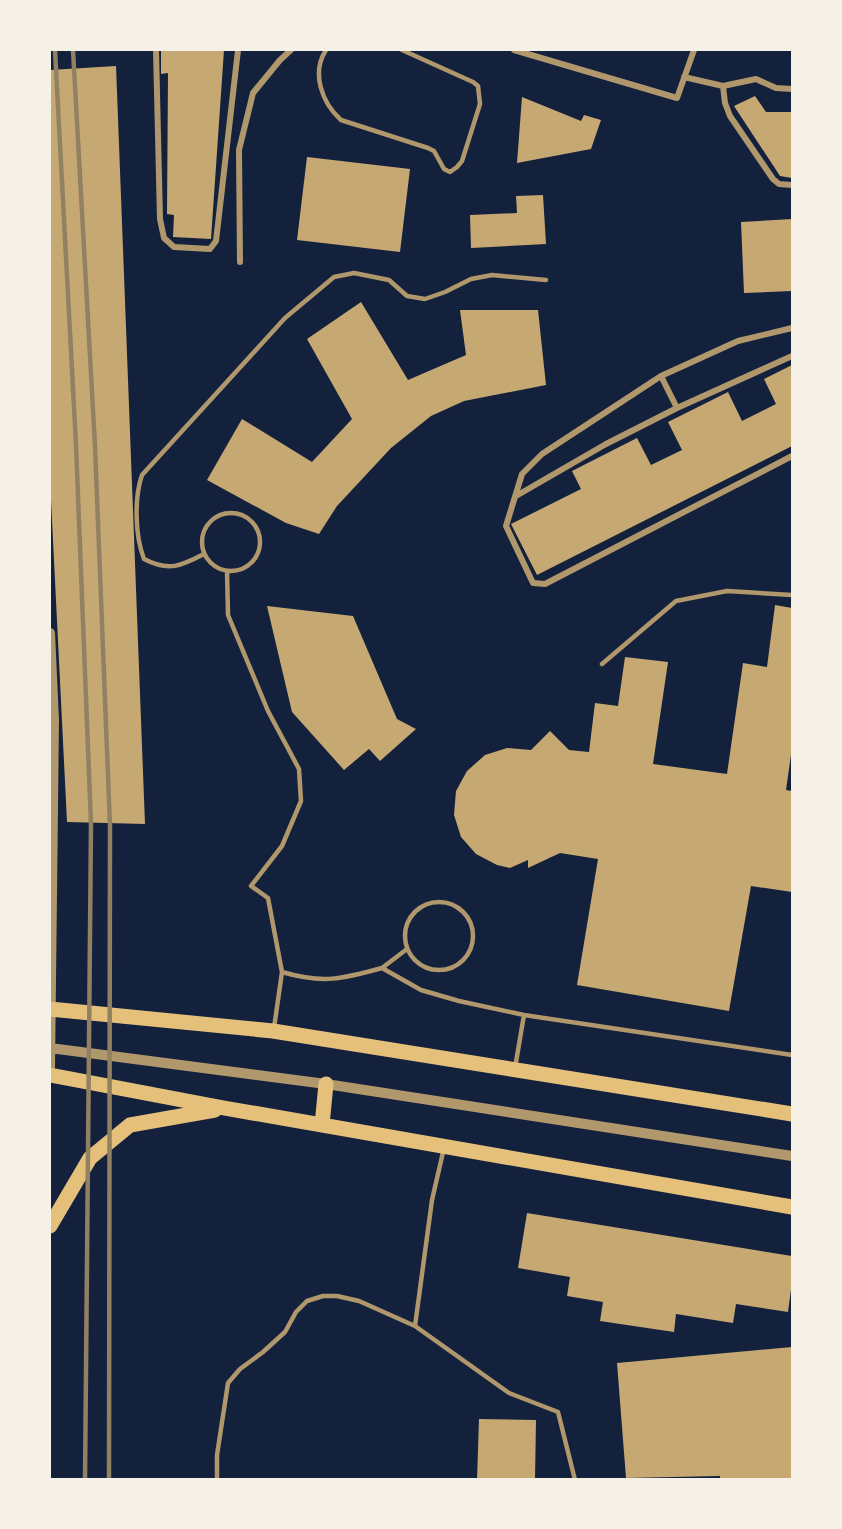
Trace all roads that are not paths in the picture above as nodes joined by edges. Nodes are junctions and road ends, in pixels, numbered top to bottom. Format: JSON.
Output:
{"nodes":[{"id":1,"x":156,"y":50,"type":"edge"},
{"id":2,"x":238,"y":50,"type":"edge"},
{"id":3,"x":291,"y":50,"type":"edge"},
{"id":4,"x":326,"y":50,"type":"edge"},
{"id":5,"x":402,"y":50,"type":"edge"},
{"id":6,"x":420,"y":50,"type":"edge"},
{"id":7,"x":514,"y":50,"type":"edge"},
{"id":8,"x":694,"y":50,"type":"edge"},
{"id":9,"x":418,"y":57,"type":"junction"},
{"id":10,"x":684,"y":77,"type":"junction"},
{"id":11,"x":723,"y":86,"type":"junction"},
{"id":12,"x":792,"y":88,"type":"edge"},
{"id":13,"x":792,"y":185,"type":"edge"},
{"id":14,"x":240,"y":261,"type":"dead end"},
{"id":15,"x":546,"y":280,"type":"dead end"},
{"id":16,"x":792,"y":328,"type":"edge"},
{"id":17,"x":792,"y":356,"type":"edge"},
{"id":18,"x":661,"y":376,"type":"junction"},
{"id":19,"x":677,"y":408,"type":"junction"},
{"id":20,"x":792,"y":456,"type":"edge"},
{"id":21,"x":516,"y":496,"type":"junction"},
{"id":22,"x":204,"y":554,"type":"junction"},
{"id":23,"x":227,"y":571,"type":"junction"},
{"id":24,"x":792,"y":595,"type":"edge"},
{"id":25,"x":50,"y":633,"type":"edge"},
{"id":26,"x":602,"y":664,"type":"dead end"},
{"id":27,"x":408,"y":949,"type":"junction"},
{"id":28,"x":382,"y":968,"type":"junction"},
{"id":29,"x":282,"y":972,"type":"junction"},
{"id":30,"x":50,"y":1009,"type":"edge"},
{"id":31,"x":524,"y":1015,"type":"junction"},
{"id":32,"x":273,"y":1031,"type":"junction"},
{"id":33,"x":50,"y":1047,"type":"edge"},
{"id":34,"x":792,"y":1054,"type":"edge"},
{"id":35,"x":50,"y":1067,"type":"edge"},
{"id":36,"x":515,"y":1069,"type":"junction"},
{"id":37,"x":50,"y":1075,"type":"edge"},
{"id":38,"x":326,"y":1084,"type":"junction"},
{"id":39,"x":224,"y":1108,"type":"junction"},
{"id":40,"x":792,"y":1114,"type":"edge"},
{"id":41,"x":322,"y":1125,"type":"junction"},
{"id":42,"x":444,"y":1146,"type":"junction"},
{"id":43,"x":792,"y":1156,"type":"edge"},
{"id":44,"x":792,"y":1207,"type":"edge"},
{"id":45,"x":50,"y":1226,"type":"edge"},
{"id":46,"x":415,"y":1326,"type":"junction"},
{"id":47,"x":217,"y":1479,"type":"edge"},
{"id":48,"x":574,"y":1479,"type":"edge"}],
"edges":[{"from":1,"to":2,"type":"street"},
{"from":3,"to":14,"type":"street"},
{"from":4,"to":9,"type":"lane"},
{"from":5,"to":9,"type":"lane"},
{"from":6,"to":9,"type":"lane"},
{"from":7,"to":10,"type":"street"},
{"from":8,"to":10,"type":"street"},
{"from":10,"to":11,"type":"street"},
{"from":11,"to":12,"type":"street"},
{"from":11,"to":13,"type":"street"},
{"from":15,"to":22,"type":"lane"},
{"from":16,"to":18,"type":"street"},
{"from":17,"to":19,"type":"street"},
{"from":18,"to":19,"type":"street"},
{"from":18,"to":21,"type":"street"},
{"from":19,"to":21,"type":"street"},
{"from":20,"to":21,"type":"street"},
{"from":22,"to":23,"type":"lane"},
{"from":22,"to":23,"type":"lane"},
{"from":23,"to":29,"type":"lane"},
{"from":24,"to":26,"type":"lane"},
{"from":25,"to":30,"type":"street"},
{"from":27,"to":27,"type":"lane"},
{"from":27,"to":28,"type":"lane"},
{"from":28,"to":29,"type":"lane"},
{"from":28,"to":31,"type":"lane"},
{"from":29,"to":32,"type":"lane"},
{"from":30,"to":32,"type":"main road"},
{"from":30,"to":33,"type":"street"},
{"from":31,"to":34,"type":"lane"},
{"from":31,"to":36,"type":"lane"},
{"from":32,"to":36,"type":"main road"},
{"from":33,"to":35,"type":"street"},
{"from":33,"to":38,"type":"street"},
{"from":36,"to":40,"type":"main road"},
{"from":37,"to":39,"type":"main road"},
{"from":38,"to":41,"type":"main road"},
{"from":38,"to":43,"type":"street"},
{"from":39,"to":41,"type":"main road"},
{"from":39,"to":45,"type":"main road"},
{"from":41,"to":42,"type":"main road"},
{"from":42,"to":44,"type":"main road"},
{"from":42,"to":46,"type":"lane"},
{"from":46,"to":47,"type":"lane"},
{"from":46,"to":48,"type":"lane"}]}
